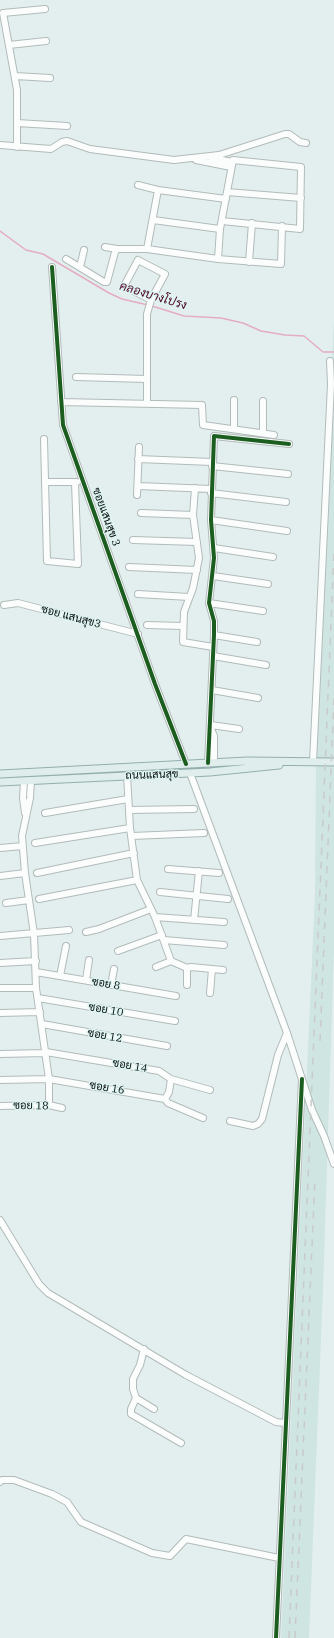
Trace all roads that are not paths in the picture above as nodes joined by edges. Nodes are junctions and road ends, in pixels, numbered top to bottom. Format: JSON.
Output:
{"nodes":[{"id":1,"x":44,"y":9,"type":"dead end"},
{"id":2,"x":46,"y":41,"type":"dead end"},
{"id":3,"x":9,"y":45,"type":"junction"},
{"id":4,"x":15,"y":76,"type":"junction"},
{"id":5,"x":50,"y":78,"type":"dead end"},
{"id":6,"x":17,"y":123,"type":"junction"},
{"id":7,"x":67,"y":126,"type":"dead end"},
{"id":8,"x":306,"y":143,"type":"dead end"},
{"id":9,"x":0,"y":145,"type":"edge"},
{"id":10,"x":17,"y":147,"type":"junction"},
{"id":11,"x":204,"y":157,"type":"junction"},
{"id":12,"x":189,"y":159,"type":"junction"},
{"id":13,"x":232,"y":164,"type":"junction"},
{"id":14,"x":138,"y":185,"type":"dead end"},
{"id":15,"x":158,"y":190,"type":"junction"},
{"id":16,"x":227,"y":192,"type":"junction"},
{"id":17,"x":301,"y":198,"type":"junction"},
{"id":18,"x":226,"y":199,"type":"junction"},
{"id":19,"x":153,"y":220,"type":"junction"},
{"id":20,"x":222,"y":221,"type":"junction"},
{"id":21,"x":252,"y":224,"type":"junction"},
{"id":22,"x":282,"y":226,"type":"junction"},
{"id":23,"x":220,"y":229,"type":"junction"},
{"id":24,"x":105,"y":247,"type":"dead end"},
{"id":25,"x":117,"y":249,"type":"junction"},
{"id":26,"x":147,"y":249,"type":"junction"},
{"id":27,"x":84,"y":250,"type":"dead end"},
{"id":28,"x":66,"y":259,"type":"dead end"},
{"id":29,"x":218,"y":259,"type":"junction"},
{"id":30,"x":249,"y":262,"type":"junction"},
{"id":31,"x":52,"y":267,"type":"dead end"},
{"id":32,"x":80,"y":267,"type":"junction"},
{"id":33,"x":150,"y":304,"type":"junction"},
{"id":34,"x":330,"y":361,"type":"dead end"},
{"id":35,"x":76,"y":376,"type":"dead end"},
{"id":36,"x":147,"y":379,"type":"junction"},
{"id":37,"x":234,"y":400,"type":"dead end"},
{"id":38,"x":263,"y":401,"type":"dead end"},
{"id":39,"x":61,"y":402,"type":"junction"},
{"id":40,"x":147,"y":404,"type":"junction"},
{"id":41,"x":234,"y":429,"type":"junction"},
{"id":42,"x":263,"y":433,"type":"junction"},
{"id":43,"x":274,"y":435,"type":"dead end"},
{"id":44,"x":44,"y":439,"type":"dead end"},
{"id":45,"x":289,"y":444,"type":"dead end"},
{"id":46,"x":139,"y":447,"type":"dead end"},
{"id":47,"x":138,"y":459,"type":"junction"},
{"id":48,"x":212,"y":464,"type":"junction"},
{"id":49,"x":288,"y":474,"type":"dead end"},
{"id":50,"x":83,"y":481,"type":"junction"},
{"id":51,"x":45,"y":482,"type":"junction"},
{"id":52,"x":75,"y":483,"type":"junction"},
{"id":53,"x":138,"y":486,"type":"junction"},
{"id":54,"x":195,"y":488,"type":"junction"},
{"id":55,"x":211,"y":491,"type":"junction"},
{"id":56,"x":137,"y":495,"type":"dead end"},
{"id":57,"x":286,"y":502,"type":"dead end"},
{"id":58,"x":141,"y":513,"type":"dead end"},
{"id":59,"x":193,"y":515,"type":"junction"},
{"id":60,"x":211,"y":520,"type":"junction"},
{"id":61,"x":287,"y":531,"type":"dead end"},
{"id":62,"x":133,"y":540,"type":"dead end"},
{"id":63,"x":197,"y":542,"type":"junction"},
{"id":64,"x":214,"y":548,"type":"junction"},
{"id":65,"x":273,"y":557,"type":"dead end"},
{"id":66,"x":129,"y":567,"type":"dead end"},
{"id":67,"x":197,"y":570,"type":"junction"},
{"id":68,"x":213,"y":576,"type":"junction"},
{"id":69,"x":268,"y":584,"type":"dead end"},
{"id":70,"x":138,"y":594,"type":"dead end"},
{"id":71,"x":189,"y":597,"type":"junction"},
{"id":72,"x":209,"y":603,"type":"junction"},
{"id":73,"x":4,"y":606,"type":"dead end"},
{"id":74,"x":262,"y":611,"type":"dead end"},
{"id":75,"x":146,"y":625,"type":"dead end"},
{"id":76,"x":183,"y":626,"type":"junction"},
{"id":77,"x":138,"y":634,"type":"junction"},
{"id":78,"x":214,"y":635,"type":"junction"},
{"id":79,"x":257,"y":642,"type":"dead end"},
{"id":80,"x":213,"y":647,"type":"junction"},
{"id":81,"x":213,"y":656,"type":"junction"},
{"id":82,"x":266,"y":665,"type":"dead end"},
{"id":83,"x":212,"y":690,"type":"junction"},
{"id":84,"x":258,"y":698,"type":"dead end"},
{"id":85,"x":211,"y":727,"type":"junction"},
{"id":86,"x":239,"y":729,"type":"dead end"},
{"id":87,"x":303,"y":761,"type":"junction"},
{"id":88,"x":313,"y":762,"type":"junction"},
{"id":89,"x":334,"y":762,"type":"edge"},
{"id":90,"x":211,"y":763,"type":"junction"},
{"id":91,"x":186,"y":764,"type":"junction"},
{"id":92,"x":210,"y":772,"type":"junction"},
{"id":93,"x":190,"y":773,"type":"junction"},
{"id":94,"x":0,"y":774,"type":"edge"},
{"id":95,"x":127,"y":776,"type":"junction"},
{"id":96,"x":27,"y":780,"type":"junction"},
{"id":97,"x":0,"y":782,"type":"edge"},
{"id":98,"x":128,"y":799,"type":"junction"},
{"id":99,"x":194,"y":808,"type":"dead end"},
{"id":100,"x":129,"y":810,"type":"junction"},
{"id":101,"x":44,"y":813,"type":"dead end"},
{"id":102,"x":130,"y":828,"type":"junction"},
{"id":103,"x":204,"y":834,"type":"dead end"},
{"id":104,"x":132,"y":836,"type":"junction"},
{"id":105,"x":35,"y":843,"type":"dead end"},
{"id":106,"x":23,"y":846,"type":"junction"},
{"id":107,"x":0,"y":848,"type":"edge"},
{"id":108,"x":134,"y":853,"type":"junction"},
{"id":109,"x":168,"y":868,"type":"dead end"},
{"id":110,"x":199,"y":871,"type":"junction"},
{"id":111,"x":25,"y":873,"type":"junction"},
{"id":112,"x":37,"y":873,"type":"dead end"},
{"id":113,"x":218,"y":873,"type":"dead end"},
{"id":114,"x":0,"y":876,"type":"edge"},
{"id":115,"x":137,"y":880,"type":"junction"},
{"id":116,"x":160,"y":892,"type":"dead end"},
{"id":117,"x":196,"y":895,"type":"junction"},
{"id":118,"x":39,"y":898,"type":"dead end"},
{"id":119,"x":228,"y":898,"type":"dead end"},
{"id":120,"x":29,"y":900,"type":"junction"},
{"id":121,"x":6,"y":903,"type":"dead end"},
{"id":122,"x":152,"y":909,"type":"junction"},
{"id":123,"x":155,"y":917,"type":"junction"},
{"id":124,"x":194,"y":920,"type":"junction"},
{"id":125,"x":224,"y":922,"type":"dead end"},
{"id":126,"x":69,"y":930,"type":"dead end"},
{"id":127,"x":86,"y":932,"type":"dead end"},
{"id":128,"x":34,"y":934,"type":"junction"},
{"id":129,"x":0,"y":936,"type":"edge"},
{"id":130,"x":163,"y":938,"type":"junction"},
{"id":131,"x":224,"y":945,"type":"dead end"},
{"id":132,"x":66,"y":946,"type":"dead end"},
{"id":133,"x":118,"y":951,"type":"dead end"},
{"id":134,"x":89,"y":960,"type":"dead end"},
{"id":135,"x":36,"y":961,"type":"junction"},
{"id":136,"x":171,"y":961,"type":"junction"},
{"id":137,"x":0,"y":963,"type":"edge"},
{"id":138,"x":156,"y":967,"type":"dead end"},
{"id":139,"x":188,"y":968,"type":"junction"},
{"id":140,"x":114,"y":969,"type":"dead end"},
{"id":141,"x":212,"y":969,"type":"junction"},
{"id":142,"x":223,"y":970,"type":"dead end"},
{"id":143,"x":36,"y":972,"type":"junction"},
{"id":144,"x":60,"y":976,"type":"junction"},
{"id":145,"x":86,"y":980,"type":"junction"},
{"id":146,"x":111,"y":985,"type":"junction"},
{"id":147,"x":187,"y":985,"type":"dead end"},
{"id":148,"x":0,"y":988,"type":"edge"},
{"id":149,"x":36,"y":988,"type":"junction"},
{"id":150,"x":210,"y":993,"type":"dead end"},
{"id":151,"x":176,"y":996,"type":"dead end"},
{"id":152,"x":38,"y":998,"type":"junction"},
{"id":153,"x":40,"y":1012,"type":"junction"},
{"id":154,"x":0,"y":1013,"type":"edge"},
{"id":155,"x":175,"y":1021,"type":"dead end"},
{"id":156,"x":42,"y":1024,"type":"junction"},
{"id":157,"x":288,"y":1033,"type":"junction"},
{"id":158,"x":167,"y":1046,"type":"dead end"},
{"id":159,"x":46,"y":1052,"type":"junction"},
{"id":160,"x":0,"y":1054,"type":"edge"},
{"id":161,"x":49,"y":1079,"type":"junction"},
{"id":162,"x":171,"y":1079,"type":"junction"},
{"id":163,"x":302,"y":1079,"type":"junction"},
{"id":164,"x":0,"y":1080,"type":"edge"},
{"id":165,"x":210,"y":1090,"type":"dead end"},
{"id":166,"x":165,"y":1099,"type":"junction"},
{"id":167,"x":49,"y":1105,"type":"junction"},
{"id":168,"x":0,"y":1106,"type":"edge"},
{"id":169,"x":62,"y":1108,"type":"dead end"},
{"id":170,"x":203,"y":1118,"type":"dead end"},
{"id":171,"x":230,"y":1121,"type":"dead end"},
{"id":172,"x":334,"y":1164,"type":"edge"},
{"id":173,"x":0,"y":1220,"type":"edge"},
{"id":174,"x":144,"y":1349,"type":"junction"},
{"id":175,"x":136,"y":1398,"type":"junction"},
{"id":176,"x":154,"y":1409,"type":"dead end"},
{"id":177,"x":285,"y":1423,"type":"junction"},
{"id":178,"x":180,"y":1443,"type":"dead end"},
{"id":179,"x":0,"y":1482,"type":"edge"},
{"id":180,"x":279,"y":1558,"type":"junction"},
{"id":181,"x":276,"y":1638,"type":"edge"}],
"edges":[{"from":1,"to":3,"type":"street"},
{"from":2,"to":3,"type":"street"},
{"from":3,"to":4,"type":"street"},
{"from":4,"to":5,"type":"street"},
{"from":4,"to":6,"type":"street"},
{"from":6,"to":7,"type":"street"},
{"from":6,"to":10,"type":"street"},
{"from":8,"to":11,"type":"street"},
{"from":9,"to":10,"type":"street"},
{"from":10,"to":12,"type":"street"},
{"from":11,"to":12,"type":"street"},
{"from":11,"to":13,"type":"street"},
{"from":12,"to":13,"type":"street"},
{"from":13,"to":16,"type":"street"},
{"from":13,"to":17,"type":"street"},
{"from":14,"to":15,"type":"street"},
{"from":15,"to":18,"type":"street"},
{"from":15,"to":19,"type":"street"},
{"from":16,"to":17,"type":"street"},
{"from":16,"to":18,"type":"street"},
{"from":17,"to":22,"type":"street"},
{"from":18,"to":20,"type":"street"},
{"from":19,"to":23,"type":"street"},
{"from":19,"to":26,"type":"street"},
{"from":20,"to":21,"type":"street"},
{"from":20,"to":23,"type":"street"},
{"from":21,"to":22,"type":"street"},
{"from":21,"to":30,"type":"street"},
{"from":22,"to":30,"type":"street"},
{"from":23,"to":29,"type":"street"},
{"from":24,"to":25,"type":"street"},
{"from":25,"to":26,"type":"street"},
{"from":25,"to":32,"type":"street"},
{"from":26,"to":29,"type":"street"},
{"from":27,"to":32,"type":"street"},
{"from":28,"to":32,"type":"street"},
{"from":29,"to":30,"type":"street"},
{"from":31,"to":39,"type":"street","name":"ซอยแสนสุข 3"},
{"from":33,"to":33,"type":"street"},
{"from":33,"to":36,"type":"street"},
{"from":34,"to":88,"type":"street"},
{"from":35,"to":36,"type":"street"},
{"from":36,"to":40,"type":"street"},
{"from":37,"to":41,"type":"street"},
{"from":38,"to":42,"type":"street"},
{"from":39,"to":40,"type":"street"},
{"from":39,"to":50,"type":"street","name":"ซอยแสนสุข 3"},
{"from":40,"to":41,"type":"street"},
{"from":41,"to":42,"type":"street"},
{"from":42,"to":43,"type":"street"},
{"from":44,"to":51,"type":"street"},
{"from":45,"to":48,"type":"street"},
{"from":46,"to":47,"type":"street"},
{"from":47,"to":48,"type":"street"},
{"from":47,"to":53,"type":"street"},
{"from":48,"to":49,"type":"street"},
{"from":48,"to":55,"type":"street"},
{"from":50,"to":52,"type":"street"},
{"from":50,"to":77,"type":"street","name":"ซอยแสนสุข 3"},
{"from":51,"to":52,"type":"street"},
{"from":51,"to":52,"type":"street"},
{"from":53,"to":54,"type":"street"},
{"from":53,"to":56,"type":"street"},
{"from":54,"to":55,"type":"street"},
{"from":54,"to":59,"type":"street"},
{"from":55,"to":57,"type":"street"},
{"from":55,"to":60,"type":"street"},
{"from":58,"to":59,"type":"street"},
{"from":59,"to":63,"type":"street"},
{"from":60,"to":61,"type":"street"},
{"from":60,"to":64,"type":"street"},
{"from":62,"to":63,"type":"street"},
{"from":63,"to":67,"type":"street"},
{"from":64,"to":65,"type":"street"},
{"from":64,"to":68,"type":"street"},
{"from":66,"to":67,"type":"street"},
{"from":67,"to":71,"type":"street"},
{"from":68,"to":69,"type":"street"},
{"from":68,"to":72,"type":"street"},
{"from":70,"to":71,"type":"street"},
{"from":71,"to":76,"type":"street"},
{"from":72,"to":74,"type":"street"},
{"from":72,"to":78,"type":"street"},
{"from":73,"to":77,"type":"street","name":"ซอย แสนสุข3"},
{"from":75,"to":76,"type":"street"},
{"from":76,"to":80,"type":"street"},
{"from":77,"to":91,"type":"street","name":"ซอยแสนสุข 3"},
{"from":78,"to":79,"type":"street"},
{"from":78,"to":80,"type":"street"},
{"from":80,"to":81,"type":"street"},
{"from":81,"to":82,"type":"street"},
{"from":81,"to":83,"type":"street"},
{"from":83,"to":84,"type":"street"},
{"from":83,"to":85,"type":"street"},
{"from":85,"to":86,"type":"street"},
{"from":85,"to":90,"type":"street"},
{"from":87,"to":88,"type":"main road","name":"ถนนแสนสุข"},
{"from":87,"to":90,"type":"main road","name":"ถนนแสนสุข"},
{"from":87,"to":92,"type":"main road","name":"ถนนแสนสุข"},
{"from":88,"to":89,"type":"main road","name":"ถนนแสนสุข"},
{"from":90,"to":91,"type":"main road","name":"ถนนแสนสุข"},
{"from":90,"to":92,"type":"main road"},
{"from":91,"to":94,"type":"main road","name":"ถนนแสนสุข"},
{"from":92,"to":93,"type":"main road","name":"ถนนแสนสุข"},
{"from":93,"to":95,"type":"main road","name":"ถนนแสนสุข"},
{"from":93,"to":157,"type":"street"},
{"from":95,"to":96,"type":"main road","name":"ถนนแสนสุข"},
{"from":95,"to":98,"type":"street"},
{"from":96,"to":97,"type":"main road","name":"ถนนแสนสุข"},
{"from":96,"to":106,"type":"street"},
{"from":98,"to":100,"type":"street"},
{"from":98,"to":101,"type":"street"},
{"from":99,"to":100,"type":"street"},
{"from":100,"to":102,"type":"street"},
{"from":102,"to":104,"type":"street"},
{"from":102,"to":105,"type":"street"},
{"from":103,"to":104,"type":"street"},
{"from":104,"to":108,"type":"street"},
{"from":106,"to":107,"type":"street"},
{"from":106,"to":111,"type":"street"},
{"from":108,"to":112,"type":"street"},
{"from":108,"to":115,"type":"street"},
{"from":109,"to":110,"type":"street"},
{"from":110,"to":113,"type":"street"},
{"from":110,"to":117,"type":"street"},
{"from":111,"to":114,"type":"street"},
{"from":111,"to":120,"type":"street"},
{"from":115,"to":118,"type":"street"},
{"from":115,"to":122,"type":"street"},
{"from":116,"to":117,"type":"street"},
{"from":117,"to":119,"type":"street"},
{"from":117,"to":124,"type":"street"},
{"from":120,"to":121,"type":"street"},
{"from":120,"to":128,"type":"street"},
{"from":122,"to":123,"type":"street"},
{"from":122,"to":127,"type":"street"},
{"from":123,"to":124,"type":"street"},
{"from":123,"to":130,"type":"street"},
{"from":124,"to":125,"type":"street"},
{"from":126,"to":128,"type":"street"},
{"from":128,"to":129,"type":"street"},
{"from":128,"to":135,"type":"street"},
{"from":130,"to":131,"type":"street"},
{"from":130,"to":133,"type":"street"},
{"from":130,"to":136,"type":"street"},
{"from":132,"to":144,"type":"street"},
{"from":134,"to":145,"type":"street"},
{"from":135,"to":137,"type":"street"},
{"from":135,"to":143,"type":"street"},
{"from":136,"to":138,"type":"street"},
{"from":136,"to":139,"type":"street"},
{"from":139,"to":141,"type":"street"},
{"from":139,"to":147,"type":"street"},
{"from":140,"to":146,"type":"street"},
{"from":141,"to":142,"type":"street"},
{"from":141,"to":150,"type":"street"},
{"from":143,"to":144,"type":"street","name":"ซอย 8"},
{"from":143,"to":149,"type":"street"},
{"from":144,"to":145,"type":"street","name":"ซอย 8"},
{"from":145,"to":146,"type":"street","name":"ซอย 8"},
{"from":146,"to":151,"type":"street","name":"ซอย 8"},
{"from":148,"to":149,"type":"street"},
{"from":149,"to":152,"type":"street"},
{"from":152,"to":153,"type":"street"},
{"from":152,"to":155,"type":"street","name":"ซอย 10"},
{"from":153,"to":154,"type":"street"},
{"from":153,"to":156,"type":"street"},
{"from":156,"to":158,"type":"street","name":"ซอย 12"},
{"from":156,"to":159,"type":"street"},
{"from":157,"to":163,"type":"street"},
{"from":157,"to":171,"type":"street"},
{"from":159,"to":160,"type":"street","name":"ซอย 14"},
{"from":159,"to":161,"type":"street"},
{"from":159,"to":162,"type":"street","name":"ซอย 14"},
{"from":161,"to":164,"type":"street","name":"ซอย 16"},
{"from":161,"to":166,"type":"street","name":"ซอย 16"},
{"from":161,"to":167,"type":"street"},
{"from":162,"to":165,"type":"street","name":"ซอย 14"},
{"from":162,"to":166,"type":"street"},
{"from":163,"to":172,"type":"street"},
{"from":163,"to":177,"type":"street"},
{"from":166,"to":170,"type":"street","name":"ซอย 16"},
{"from":167,"to":168,"type":"street","name":"ซอย 18"},
{"from":167,"to":169,"type":"street","name":"ซอย 18"},
{"from":173,"to":174,"type":"street"},
{"from":174,"to":175,"type":"street"},
{"from":174,"to":177,"type":"street"},
{"from":175,"to":176,"type":"street"},
{"from":175,"to":178,"type":"street"},
{"from":177,"to":180,"type":"street"},
{"from":179,"to":180,"type":"street"},
{"from":180,"to":181,"type":"street"}]}
